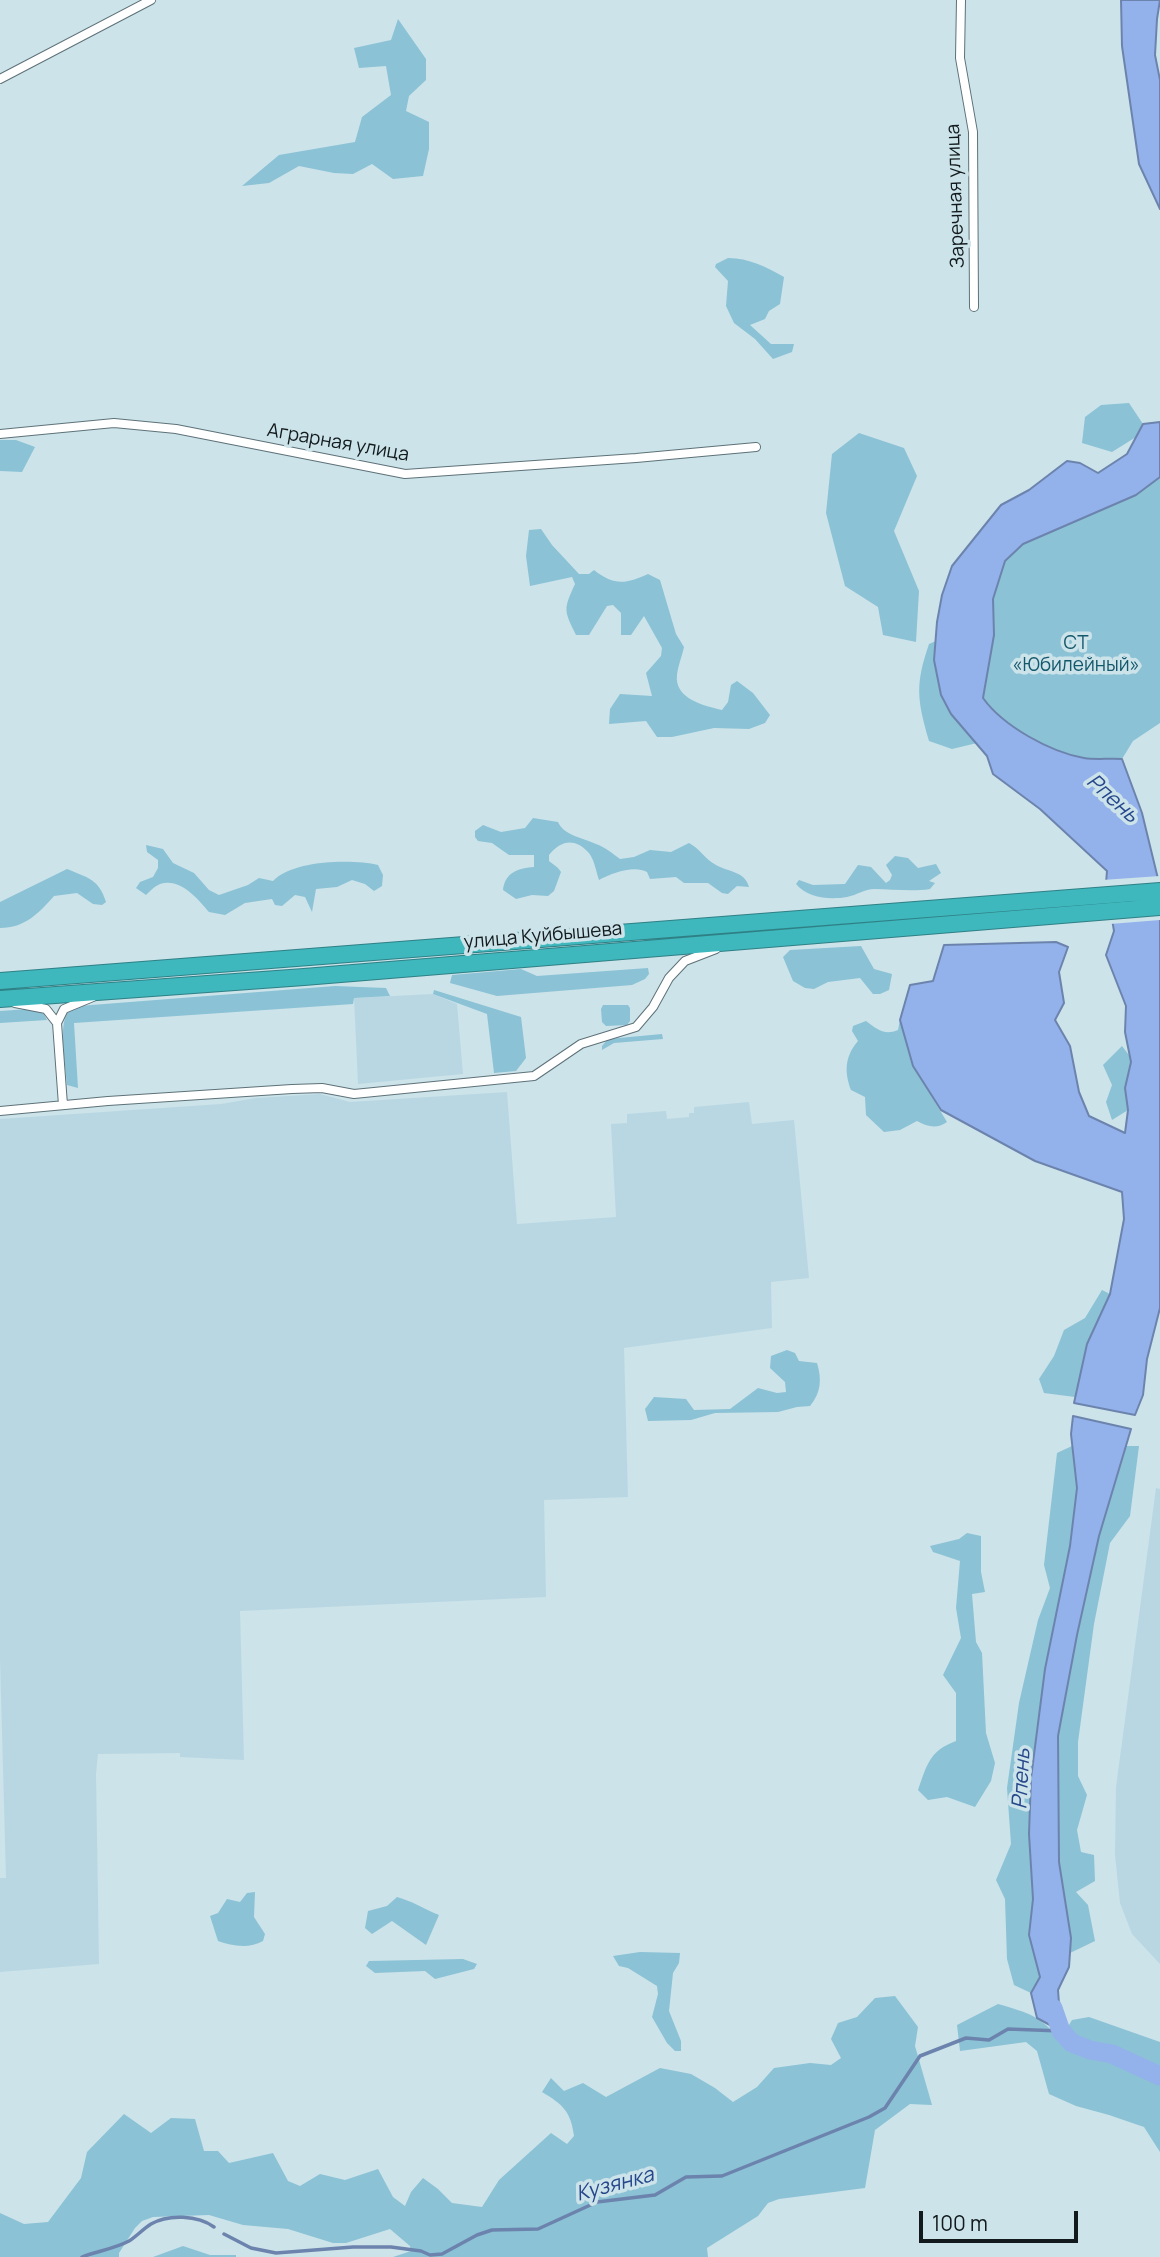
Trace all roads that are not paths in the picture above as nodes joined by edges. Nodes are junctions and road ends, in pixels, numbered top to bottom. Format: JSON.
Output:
{"nodes":[{"id":1,"x":152,"y":0,"type":"edge"},
{"id":2,"x":961,"y":0,"type":"edge"},
{"id":3,"x":0,"y":79,"type":"edge"},
{"id":4,"x":974,"y":307,"type":"dead end"},
{"id":5,"x":0,"y":434,"type":"edge"},
{"id":6,"x":756,"y":447,"type":"dead end"},
{"id":7,"x":1160,"y":891,"type":"edge"},
{"id":8,"x":1089,"y":904,"type":"junction"},
{"id":9,"x":1160,"y":907,"type":"edge"},
{"id":10,"x":762,"y":940,"type":"junction"},
{"id":11,"x":0,"y":981,"type":"edge"},
{"id":12,"x":136,"y":988,"type":"junction"},
{"id":13,"x":0,"y":1000,"type":"edge"},
{"id":14,"x":57,"y":1023,"type":"junction"},
{"id":15,"x":62,"y":1105,"type":"junction"},
{"id":16,"x":0,"y":1111,"type":"edge"}],
"edges":[{"from":1,"to":3,"type":"street"},
{"from":2,"to":4,"type":"street","name":"Заречная улица"},
{"from":5,"to":6,"type":"street","name":"Аграрная улица"},
{"from":7,"to":8,"type":"highway"},
{"from":8,"to":9,"type":"highway"},
{"from":8,"to":10,"type":"highway","name":"улица Куйбышева"},
{"from":8,"to":11,"type":"highway","name":"улица Куйбышева"},
{"from":10,"to":12,"type":"highway","name":"улица Куйбышева"},
{"from":10,"to":15,"type":"street"},
{"from":12,"to":13,"type":"highway","name":"улица Куйбышева"},
{"from":12,"to":14,"type":"street"},
{"from":13,"to":14,"type":"street"},
{"from":14,"to":15,"type":"street"},
{"from":15,"to":16,"type":"street"}]}
